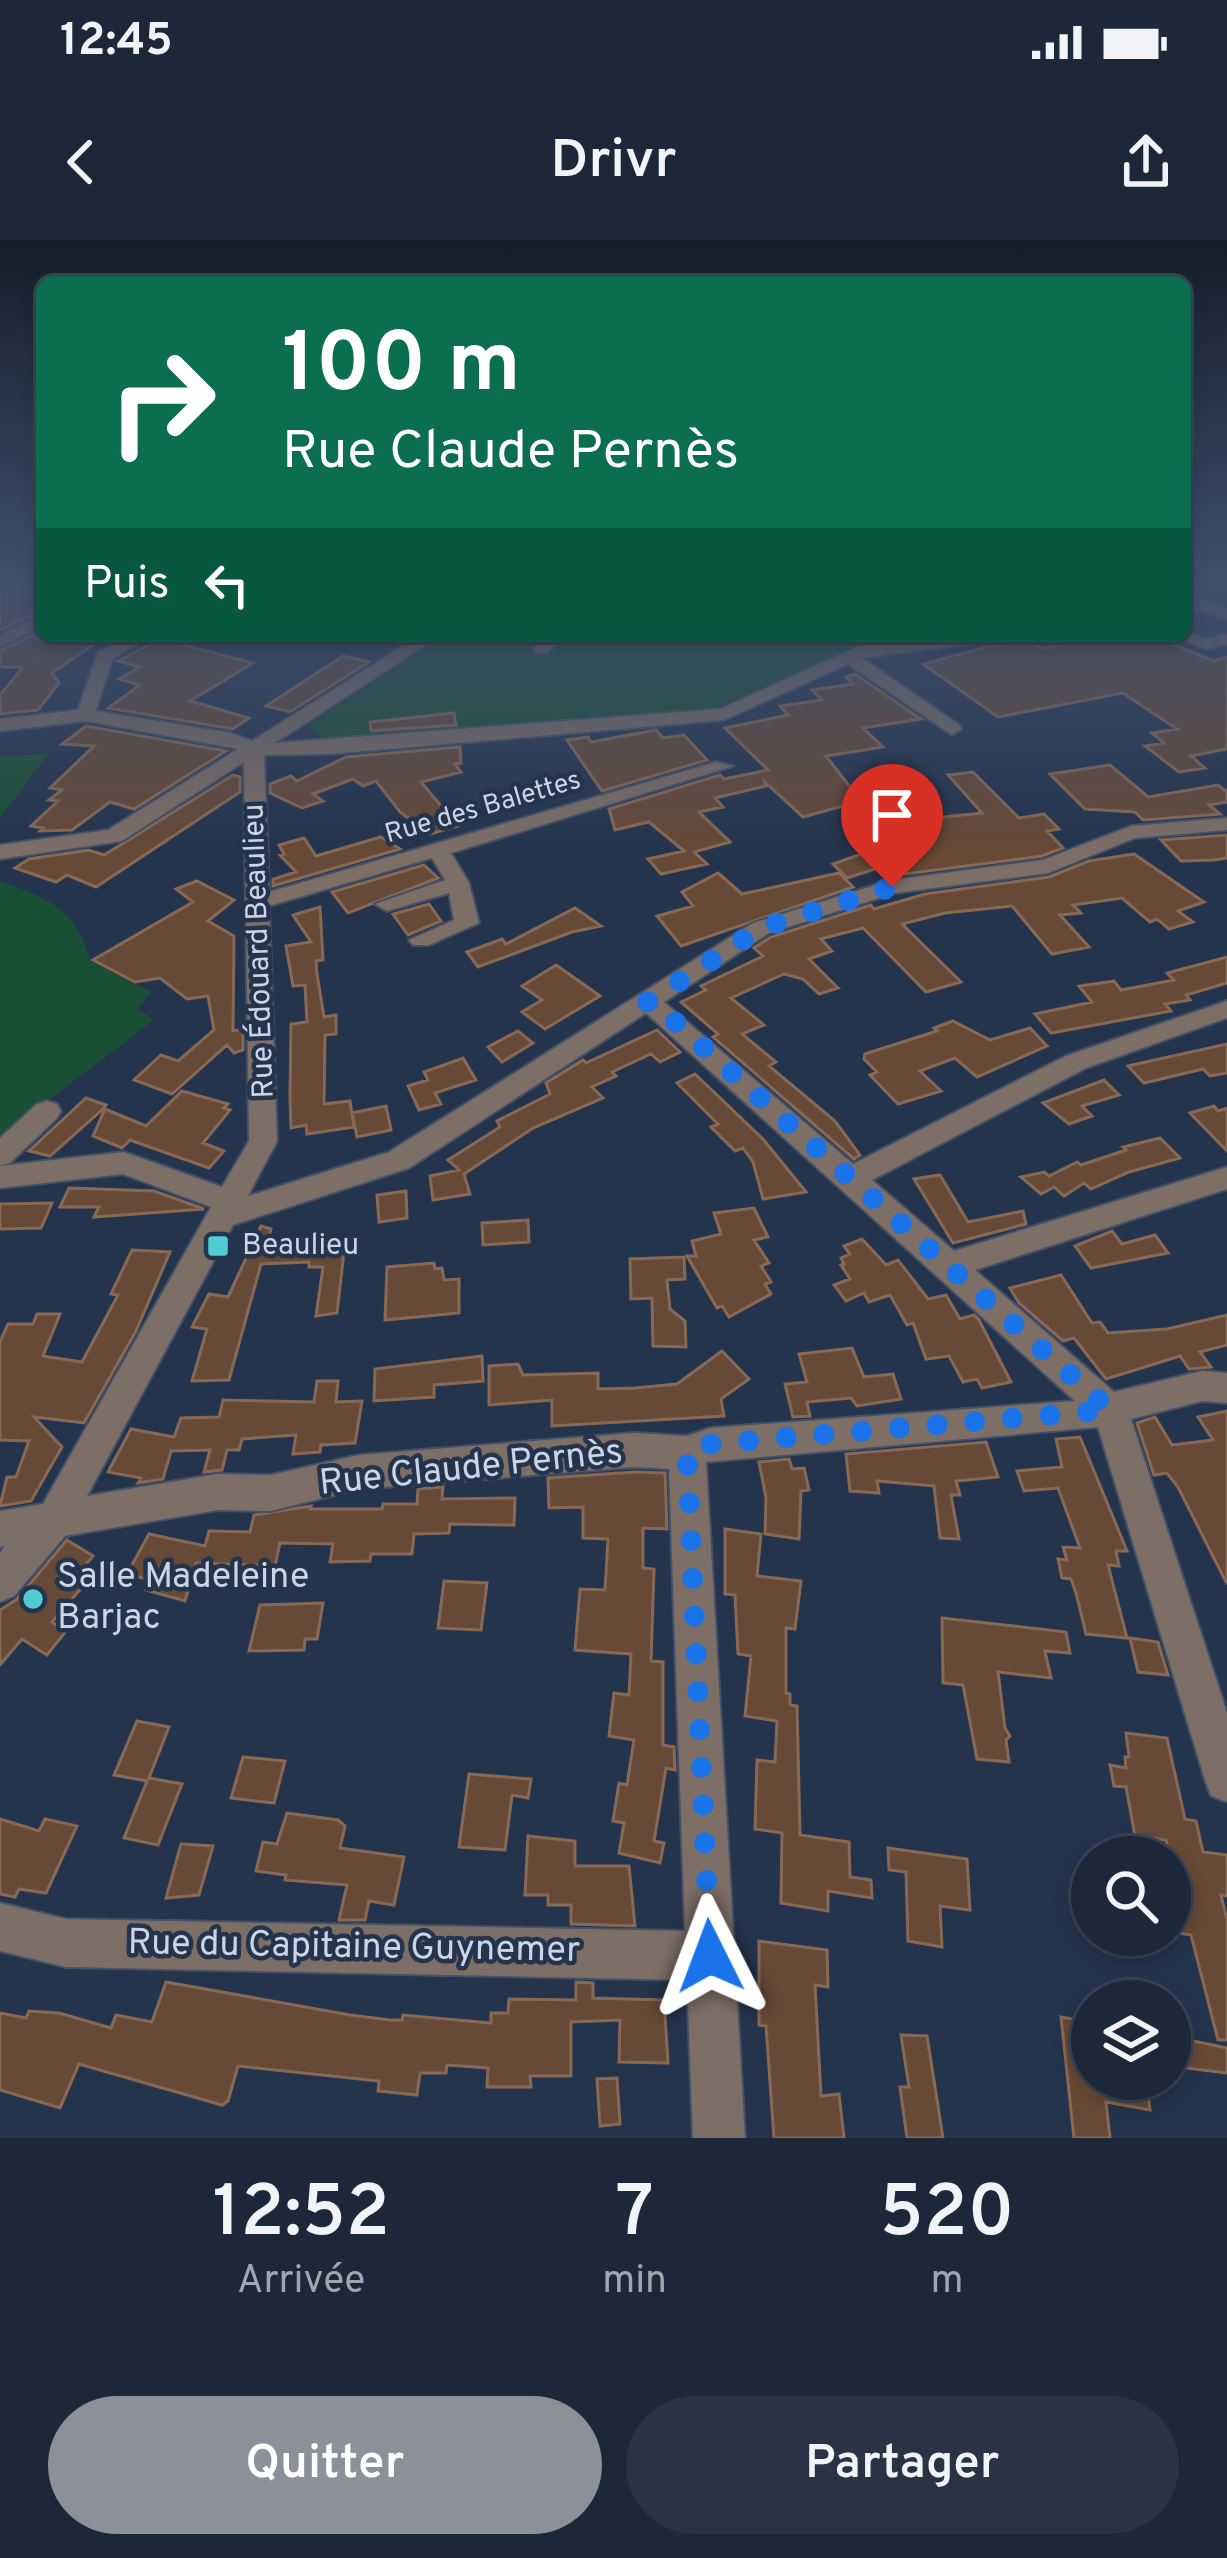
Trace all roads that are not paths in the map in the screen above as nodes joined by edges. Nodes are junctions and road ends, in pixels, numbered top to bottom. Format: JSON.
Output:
{"nodes":[{"id":1,"x":99,"y":674,"type":"edge"},
{"id":2,"x":372,"y":674,"type":"edge"},
{"id":3,"x":813,"y":674,"type":"edge"},
{"id":4,"x":877,"y":674,"type":"edge"},
{"id":5,"x":86,"y":715,"type":"junction"},
{"id":6,"x":0,"y":724,"type":"edge"},
{"id":7,"x":952,"y":729,"type":"dead end"},
{"id":8,"x":254,"y":749,"type":"junction"},
{"id":9,"x":723,"y":766,"type":"dead end"},
{"id":10,"x":1227,"y":824,"type":"edge"},
{"id":11,"x":438,"y":849,"type":"junction"},
{"id":12,"x":0,"y":852,"type":"edge"},
{"id":13,"x":458,"y":883,"type":"junction"},
{"id":14,"x":259,"y":902,"type":"junction"},
{"id":15,"x":387,"y":904,"type":"dead end"},
{"id":16,"x":422,"y":940,"type":"dead end"},
{"id":17,"x":646,"y":1003,"type":"junction"},
{"id":18,"x":1227,"y":1009,"type":"edge"},
{"id":19,"x":47,"y":1111,"type":"dead end"},
{"id":20,"x":0,"y":1155,"type":"edge"},
{"id":21,"x":0,"y":1177,"type":"edge"},
{"id":22,"x":1227,"y":1178,"type":"edge"},
{"id":23,"x":849,"y":1179,"type":"junction"},
{"id":24,"x":226,"y":1209,"type":"junction"},
{"id":25,"x":947,"y":1266,"type":"junction"},
{"id":26,"x":1227,"y":1388,"type":"edge"},
{"id":27,"x":1110,"y":1410,"type":"junction"},
{"id":28,"x":687,"y":1453,"type":"junction"},
{"id":29,"x":54,"y":1520,"type":"junction"},
{"id":30,"x":0,"y":1529,"type":"edge"},
{"id":31,"x":0,"y":1582,"type":"edge"},
{"id":32,"x":1225,"y":1765,"type":"edge"},
{"id":33,"x":0,"y":1927,"type":"edge"},
{"id":34,"x":710,"y":1956,"type":"junction"},
{"id":35,"x":719,"y":2138,"type":"edge"}],
"edges":[{"from":1,"to":5,"type":"street"},
{"from":2,"to":8,"type":"street"},
{"from":3,"to":8,"type":"street"},
{"from":4,"to":7,"type":"street"},
{"from":5,"to":6,"type":"street"},
{"from":5,"to":8,"type":"street"},
{"from":8,"to":12,"type":"street"},
{"from":8,"to":14,"type":"street","name":"Rue Édouard Beaulieu"},
{"from":9,"to":11,"type":"street","name":"Rue des Balettes"},
{"from":10,"to":17,"type":"street"},
{"from":11,"to":13,"type":"street"},
{"from":11,"to":14,"type":"street","name":"Rue des Balettes"},
{"from":13,"to":15,"type":"street"},
{"from":13,"to":16,"type":"street"},
{"from":14,"to":24,"type":"street","name":"Rue Édouard Beaulieu"},
{"from":17,"to":23,"type":"street"},
{"from":17,"to":24,"type":"street"},
{"from":18,"to":23,"type":"street"},
{"from":19,"to":20,"type":"street"},
{"from":21,"to":24,"type":"street"},
{"from":22,"to":25,"type":"street"},
{"from":23,"to":25,"type":"street"},
{"from":24,"to":29,"type":"street","name":"Rue Édouard Beaulieu"},
{"from":25,"to":27,"type":"street"},
{"from":26,"to":27,"type":"street","name":"Rue Claude Pernès"},
{"from":27,"to":28,"type":"street","name":"Rue Claude Pernès"},
{"from":27,"to":32,"type":"street"},
{"from":28,"to":29,"type":"street","name":"Rue Claude Pernès"},
{"from":28,"to":34,"type":"street"},
{"from":29,"to":30,"type":"street","name":"Rue Claude Pernès"},
{"from":29,"to":31,"type":"street","name":"Rue Édouard Beaulieu"},
{"from":33,"to":34,"type":"street","name":"Rue du Capitaine Guynemer"},
{"from":34,"to":35,"type":"street"}]}
